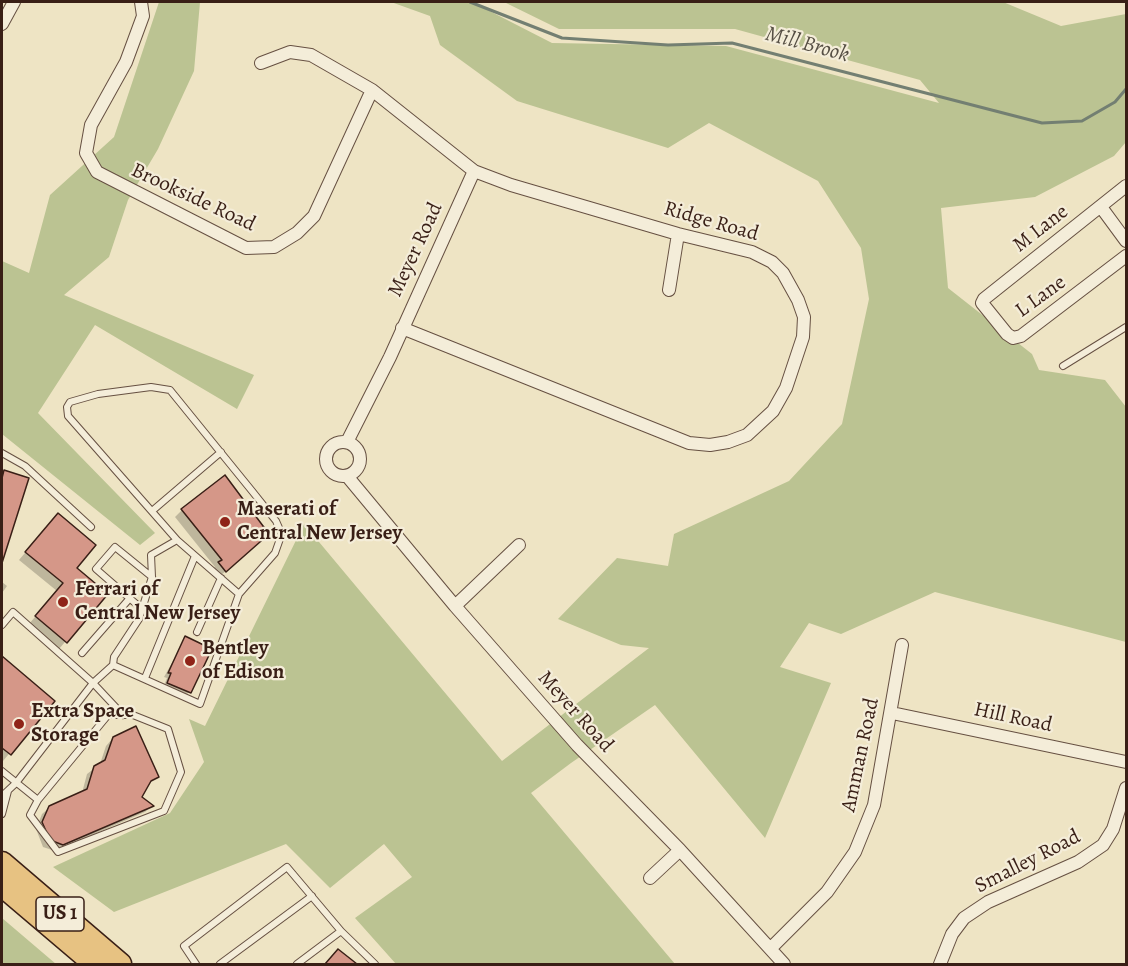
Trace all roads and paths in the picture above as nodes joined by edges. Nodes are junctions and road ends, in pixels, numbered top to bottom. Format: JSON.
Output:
{"nodes":[{"id":1,"x":14,"y":2,"type":"edge"},
{"id":2,"x":141,"y":2,"type":"edge"},
{"id":3,"x":2,"y":24,"type":"edge"},
{"id":4,"x":261,"y":63,"type":"dead end"},
{"id":5,"x":372,"y":90,"type":"junction"},
{"id":6,"x":474,"y":171,"type":"junction"},
{"id":7,"x":1126,"y":186,"type":"edge"},
{"id":8,"x":1101,"y":207,"type":"junction"},
{"id":9,"x":678,"y":234,"type":"junction"},
{"id":10,"x":1126,"y":241,"type":"edge"},
{"id":11,"x":1126,"y":256,"type":"edge"},
{"id":12,"x":669,"y":290,"type":"dead end"},
{"id":13,"x":982,"y":303,"type":"joint"},
{"id":14,"x":1126,"y":327,"type":"edge"},
{"id":15,"x":402,"y":328,"type":"junction"},
{"id":16,"x":1063,"y":366,"type":"dead end"},
{"id":17,"x":347,"y":442,"type":"junction"},
{"id":18,"x":221,"y":452,"type":"junction"},
{"id":19,"x":2,"y":453,"type":"edge"},
{"id":20,"x":347,"y":476,"type":"junction"},
{"id":21,"x":152,"y":511,"type":"junction"},
{"id":22,"x":91,"y":527,"type":"dead end"},
{"id":23,"x":177,"y":540,"type":"junction"},
{"id":24,"x":519,"y":545,"type":"dead end"},
{"id":25,"x":195,"y":556,"type":"junction"},
{"id":26,"x":152,"y":577,"type":"junction"},
{"id":27,"x":221,"y":578,"type":"junction"},
{"id":28,"x":239,"y":594,"type":"junction"},
{"id":29,"x":129,"y":598,"type":"junction"},
{"id":30,"x":455,"y":606,"type":"junction"},
{"id":31,"x":142,"y":609,"type":"junction"},
{"id":32,"x":2,"y":625,"type":"edge"},
{"id":33,"x":197,"y":632,"type":"dead end"},
{"id":34,"x":902,"y":645,"type":"dead end"},
{"id":35,"x":82,"y":652,"type":"dead end"},
{"id":36,"x":112,"y":665,"type":"junction"},
{"id":37,"x":145,"y":678,"type":"junction"},
{"id":38,"x":93,"y":683,"type":"junction"},
{"id":39,"x":892,"y":713,"type":"junction"},
{"id":40,"x":123,"y":715,"type":"junction"},
{"id":41,"x":1126,"y":762,"type":"edge"},
{"id":42,"x":2,"y":771,"type":"edge"},
{"id":43,"x":16,"y":783,"type":"junction"},
{"id":44,"x":9,"y":788,"type":"junction"},
{"id":45,"x":1126,"y":788,"type":"edge"},
{"id":46,"x":2,"y":796,"type":"edge"},
{"id":47,"x":38,"y":800,"type":"junction"},
{"id":48,"x":2,"y":814,"type":"edge"},
{"id":49,"x":680,"y":850,"type":"junction"},
{"id":50,"x":2,"y":863,"type":"edge"},
{"id":51,"x":651,"y":878,"type":"dead end"},
{"id":52,"x":2,"y":885,"type":"edge"},
{"id":53,"x":312,"y":896,"type":"junction"},
{"id":54,"x":341,"y":931,"type":"junction"},
{"id":55,"x":771,"y":948,"type":"junction"},
{"id":56,"x":95,"y":964,"type":"edge"},
{"id":57,"x":120,"y":964,"type":"edge"},
{"id":58,"x":196,"y":964,"type":"edge"},
{"id":59,"x":220,"y":964,"type":"edge"},
{"id":60,"x":297,"y":964,"type":"edge"},
{"id":61,"x":375,"y":964,"type":"edge"},
{"id":62,"x":784,"y":964,"type":"edge"},
{"id":63,"x":940,"y":964,"type":"edge"}],
"edges":[{"from":1,"to":3,"type":"street"},
{"from":2,"to":5,"type":"street","name":"Brookside Road"},
{"from":4,"to":5,"type":"street","name":"Ridge Road"},
{"from":5,"to":6,"type":"street","name":"Ridge Road"},
{"from":6,"to":9,"type":"street","name":"Ridge Road"},
{"from":6,"to":15,"type":"street","name":"Meyer Road"},
{"from":7,"to":8,"type":"street","name":"M Lane"},
{"from":8,"to":10,"type":"street"},
{"from":8,"to":13,"type":"street","name":"M Lane"},
{"from":9,"to":12,"type":"street"},
{"from":9,"to":15,"type":"street","name":"Ridge Road"},
{"from":11,"to":13,"type":"street","name":"L Lane"},
{"from":14,"to":16,"type":"lane"},
{"from":15,"to":17,"type":"street","name":"Meyer Road"},
{"from":17,"to":20,"type":"street"},
{"from":17,"to":20,"type":"street","name":"Meyer Road"},
{"from":18,"to":21,"type":"lane"},
{"from":18,"to":21,"type":"lane"},
{"from":18,"to":28,"type":"lane"},
{"from":19,"to":22,"type":"lane"},
{"from":20,"to":30,"type":"street","name":"Meyer Road"},
{"from":21,"to":23,"type":"lane"},
{"from":23,"to":25,"type":"lane"},
{"from":23,"to":26,"type":"lane"},
{"from":24,"to":30,"type":"street"},
{"from":25,"to":27,"type":"lane"},
{"from":25,"to":37,"type":"lane"},
{"from":26,"to":29,"type":"lane"},
{"from":26,"to":31,"type":"lane"},
{"from":27,"to":28,"type":"lane"},
{"from":27,"to":33,"type":"lane"},
{"from":28,"to":37,"type":"lane"},
{"from":29,"to":31,"type":"lane"},
{"from":29,"to":35,"type":"lane"},
{"from":30,"to":49,"type":"street","name":"Meyer Road"},
{"from":31,"to":36,"type":"lane"},
{"from":32,"to":38,"type":"lane"},
{"from":34,"to":39,"type":"street","name":"Amman Road"},
{"from":36,"to":37,"type":"lane"},
{"from":36,"to":38,"type":"lane"},
{"from":38,"to":40,"type":"lane"},
{"from":38,"to":43,"type":"lane"},
{"from":39,"to":41,"type":"street","name":"Hill Road"},
{"from":39,"to":55,"type":"street","name":"Amman Road"},
{"from":40,"to":47,"type":"lane"},
{"from":40,"to":47,"type":"lane"},
{"from":42,"to":43,"type":"lane"},
{"from":43,"to":44,"type":"lane"},
{"from":43,"to":47,"type":"lane"},
{"from":44,"to":46,"type":"lane"},
{"from":44,"to":48,"type":"lane"},
{"from":45,"to":63,"type":"street","name":"Smalley Road"},
{"from":49,"to":51,"type":"street"},
{"from":49,"to":55,"type":"street","name":"Meyer Road"},
{"from":50,"to":57,"type":"highway","number":"US 1"},
{"from":52,"to":56,"type":"highway","number":"US 1"},
{"from":53,"to":54,"type":"lane"},
{"from":53,"to":58,"type":"lane"},
{"from":53,"to":59,"type":"lane"},
{"from":54,"to":60,"type":"lane"},
{"from":54,"to":61,"type":"lane"},
{"from":55,"to":62,"type":"street","name":"Meyer Road"}]}
